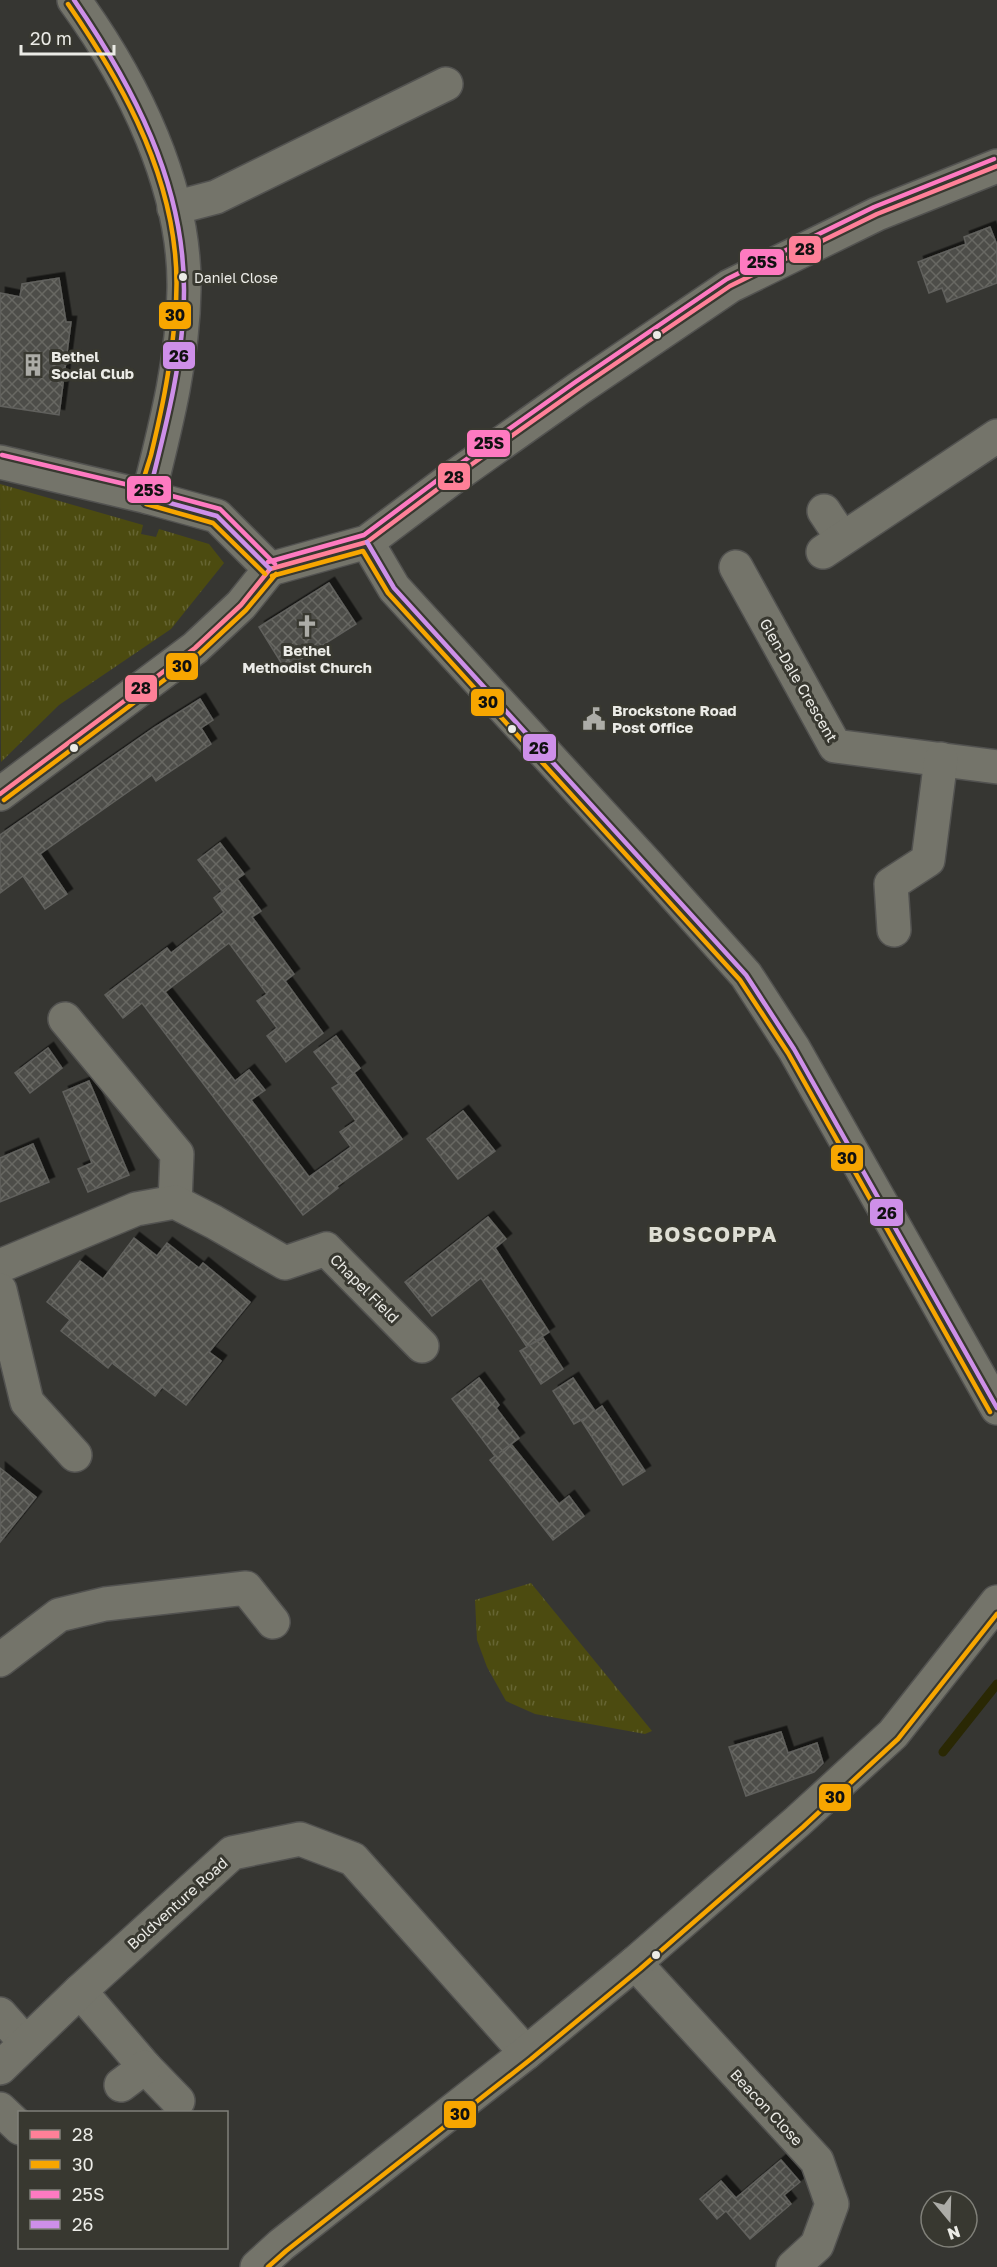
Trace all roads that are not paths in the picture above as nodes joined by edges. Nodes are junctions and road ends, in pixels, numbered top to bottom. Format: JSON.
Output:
{"nodes":[{"id":1,"x":74,"y":0,"type":"edge"},
{"id":2,"x":446,"y":84,"type":"dead end"},
{"id":3,"x":997,"y":166,"type":"edge"},
{"id":4,"x":174,"y":208,"type":"junction"},
{"id":5,"x":997,"y":436,"type":"edge"},
{"id":6,"x":0,"y":462,"type":"edge"},
{"id":7,"x":148,"y":497,"type":"junction"},
{"id":8,"x":824,"y":511,"type":"dead end"},
{"id":9,"x":367,"y":542,"type":"junction"},
{"id":10,"x":736,"y":567,"type":"dead end"},
{"id":11,"x":270,"y":569,"type":"junction"},
{"id":12,"x":940,"y":759,"type":"junction"},
{"id":13,"x":997,"y":767,"type":"edge"},
{"id":14,"x":0,"y":794,"type":"edge"},
{"id":15,"x":894,"y":930,"type":"dead end"},
{"id":16,"x":65,"y":1020,"type":"dead end"},
{"id":17,"x":175,"y":1202,"type":"junction"},
{"id":18,"x":0,"y":1266,"type":"edge"},
{"id":19,"x":0,"y":1290,"type":"edge"},
{"id":20,"x":422,"y":1346,"type":"dead end"},
{"id":21,"x":997,"y":1408,"type":"edge"},
{"id":22,"x":75,"y":1455,"type":"dead end"},
{"id":23,"x":997,"y":1602,"type":"edge"},
{"id":24,"x":273,"y":1623,"type":"dead end"},
{"id":25,"x":0,"y":1660,"type":"edge"},
{"id":26,"x":635,"y":1963,"type":"junction"},
{"id":27,"x":80,"y":1991,"type":"junction"},
{"id":28,"x":0,"y":2014,"type":"edge"},
{"id":29,"x":25,"y":2042,"type":"junction"},
{"id":30,"x":526,"y":2053,"type":"junction"},
{"id":31,"x":0,"y":2068,"type":"edge"},
{"id":32,"x":178,"y":2101,"type":"dead end"},
{"id":33,"x":0,"y":2109,"type":"edge"},
{"id":34,"x":18,"y":2126,"type":"edge"},
{"id":35,"x":257,"y":2267,"type":"edge"},
{"id":36,"x":793,"y":2267,"type":"edge"}],
"edges":[{"from":1,"to":4,"type":"street"},
{"from":2,"to":4,"type":"street"},
{"from":3,"to":9,"type":"street"},
{"from":4,"to":7,"type":"street"},
{"from":5,"to":8,"type":"street"},
{"from":6,"to":7,"type":"street"},
{"from":7,"to":11,"type":"street"},
{"from":9,"to":11,"type":"street"},
{"from":9,"to":21,"type":"street"},
{"from":10,"to":12,"type":"street","name":"Glen-Dale Crescent"},
{"from":11,"to":14,"type":"street"},
{"from":12,"to":13,"type":"street","name":"Glen-Dale Crescent"},
{"from":12,"to":15,"type":"street"},
{"from":16,"to":17,"type":"street"},
{"from":17,"to":18,"type":"street"},
{"from":17,"to":20,"type":"street","name":"Chapel Field"},
{"from":19,"to":22,"type":"street"},
{"from":23,"to":26,"type":"street"},
{"from":24,"to":25,"type":"street"},
{"from":26,"to":30,"type":"street"},
{"from":26,"to":36,"type":"street","name":"Beacon Close"},
{"from":27,"to":29,"type":"street","name":"Boldventure Road"},
{"from":27,"to":30,"type":"street","name":"Boldventure Road"},
{"from":27,"to":32,"type":"street"},
{"from":28,"to":29,"type":"street"},
{"from":29,"to":31,"type":"street","name":"Boldventure Road"},
{"from":30,"to":35,"type":"street"},
{"from":33,"to":34,"type":"street"}]}
